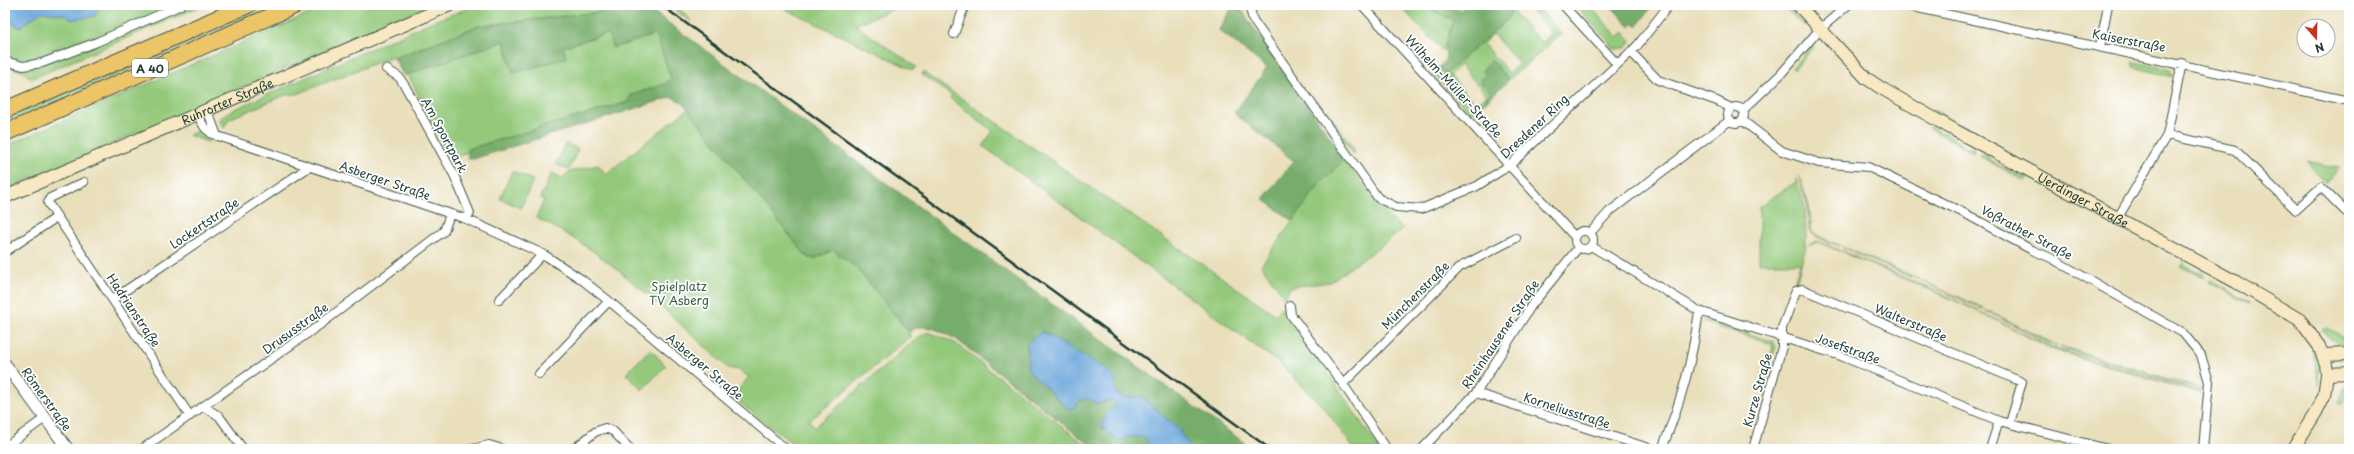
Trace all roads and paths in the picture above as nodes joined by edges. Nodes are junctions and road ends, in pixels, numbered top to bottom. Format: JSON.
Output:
{"nodes":[{"id":1,"x":181,"y":5,"type":"edge"},
{"id":2,"x":248,"y":5,"type":"edge"},
{"id":3,"x":296,"y":5,"type":"edge"},
{"id":4,"x":450,"y":5,"type":"edge"},
{"id":5,"x":965,"y":5,"type":"edge"},
{"id":6,"x":1249,"y":5,"type":"edge"},
{"id":7,"x":1362,"y":5,"type":"edge"},
{"id":8,"x":1563,"y":5,"type":"edge"},
{"id":9,"x":1669,"y":5,"type":"edge"},
{"id":10,"x":1798,"y":5,"type":"edge"},
{"id":11,"x":1848,"y":5,"type":"edge"},
{"id":12,"x":1904,"y":5,"type":"edge"},
{"id":13,"x":2108,"y":5,"type":"edge"},
{"id":14,"x":1820,"y":30,"type":"junction"},
{"id":15,"x":954,"y":34,"type":"dead end"},
{"id":16,"x":2100,"y":47,"type":"junction"},
{"id":17,"x":1631,"y":52,"type":"junction"},
{"id":18,"x":5,"y":61,"type":"edge"},
{"id":19,"x":2182,"y":63,"type":"junction"},
{"id":20,"x":1617,"y":64,"type":"junction"},
{"id":21,"x":386,"y":69,"type":"dead end"},
{"id":22,"x":2349,"y":101,"type":"edge"},
{"id":23,"x":1732,"y":108,"type":"junction"},
{"id":24,"x":5,"y":110,"type":"edge"},
{"id":25,"x":1743,"y":110,"type":"junction"},
{"id":26,"x":202,"y":111,"type":"junction"},
{"id":27,"x":1730,"y":121,"type":"junction"},
{"id":28,"x":1743,"y":121,"type":"junction"},
{"id":29,"x":5,"y":133,"type":"edge"},
{"id":30,"x":2167,"y":135,"type":"junction"},
{"id":31,"x":1510,"y":165,"type":"junction"},
{"id":32,"x":309,"y":167,"type":"junction"},
{"id":33,"x":84,"y":182,"type":"dead end"},
{"id":34,"x":5,"y":197,"type":"edge"},
{"id":35,"x":2349,"y":209,"type":"edge"},
{"id":36,"x":450,"y":214,"type":"junction"},
{"id":37,"x":57,"y":217,"type":"junction"},
{"id":38,"x":2117,"y":219,"type":"junction"},
{"id":39,"x":466,"y":220,"type":"junction"},
{"id":40,"x":1590,"y":233,"type":"junction"},
{"id":41,"x":1575,"y":237,"type":"junction"},
{"id":42,"x":1516,"y":238,"type":"dead end"},
{"id":43,"x":1591,"y":246,"type":"junction"},
{"id":44,"x":1578,"y":248,"type":"junction"},
{"id":45,"x":5,"y":252,"type":"edge"},
{"id":46,"x":543,"y":254,"type":"junction"},
{"id":47,"x":112,"y":299,"type":"junction"},
{"id":48,"x":499,"y":300,"type":"dead end"},
{"id":49,"x":609,"y":301,"type":"junction"},
{"id":50,"x":1290,"y":306,"type":"dead end"},
{"id":51,"x":1698,"y":311,"type":"junction"},
{"id":52,"x":1782,"y":338,"type":"junction"},
{"id":53,"x":2349,"y":354,"type":"edge"},
{"id":54,"x":2323,"y":355,"type":"junction"},
{"id":55,"x":5,"y":364,"type":"edge"},
{"id":56,"x":2349,"y":373,"type":"edge"},
{"id":57,"x":539,"y":374,"type":"dead end"},
{"id":58,"x":2326,"y":374,"type":"junction"},
{"id":59,"x":1343,"y":384,"type":"junction"},
{"id":60,"x":1476,"y":393,"type":"junction"},
{"id":61,"x":204,"y":407,"type":"junction"},
{"id":62,"x":190,"y":416,"type":"junction"},
{"id":63,"x":45,"y":418,"type":"junction"},
{"id":64,"x":1999,"y":420,"type":"junction"},
{"id":65,"x":2010,"y":423,"type":"junction"},
{"id":66,"x":5,"y":447,"type":"edge"},
{"id":67,"x":68,"y":449,"type":"edge"},
{"id":68,"x":142,"y":449,"type":"edge"},
{"id":69,"x":243,"y":449,"type":"edge"},
{"id":70,"x":472,"y":449,"type":"edge"},
{"id":71,"x":502,"y":449,"type":"edge"},
{"id":72,"x":574,"y":449,"type":"edge"},
{"id":73,"x":630,"y":449,"type":"edge"},
{"id":74,"x":786,"y":449,"type":"edge"},
{"id":75,"x":1388,"y":449,"type":"edge"},
{"id":76,"x":1422,"y":449,"type":"edge"},
{"id":77,"x":1652,"y":449,"type":"edge"},
{"id":78,"x":1662,"y":449,"type":"edge"},
{"id":79,"x":1753,"y":449,"type":"edge"},
{"id":80,"x":1990,"y":449,"type":"edge"},
{"id":81,"x":2108,"y":449,"type":"edge"},
{"id":82,"x":2203,"y":449,"type":"edge"},
{"id":83,"x":2293,"y":449,"type":"edge"}],
"edges":[{"from":1,"to":18,"type":"street"},
{"from":2,"to":24,"type":"highway","number":"A 40"},
{"from":3,"to":29,"type":"highway","number":"A 40"},
{"from":4,"to":26,"type":"main road","name":"Ruhrorter Straße"},
{"from":5,"to":15,"type":"street"},
{"from":6,"to":31,"type":"street","name":"Dresdener Ring"},
{"from":7,"to":31,"type":"street","name":"Wilhelm-Müller-Straße"},
{"from":8,"to":20,"type":"street"},
{"from":9,"to":17,"type":"street","name":"Dresdener Ring"},
{"from":10,"to":14,"type":"main road","name":"Uerdinger Straße"},
{"from":11,"to":14,"type":"street"},
{"from":12,"to":16,"type":"street","name":"Kaiserstraße"},
{"from":13,"to":16,"type":"street"},
{"from":14,"to":25,"type":"street"},
{"from":14,"to":38,"type":"main road","name":"Uerdinger Straße"},
{"from":16,"to":19,"type":"street","name":"Kaiserstraße"},
{"from":17,"to":20,"type":"street","name":"Dresdener Ring"},
{"from":17,"to":23,"type":"street"},
{"from":19,"to":22,"type":"street","name":"Kaiserstraße"},
{"from":19,"to":30,"type":"street"},
{"from":20,"to":31,"type":"street","name":"Dresdener Ring"},
{"from":21,"to":39,"type":"street","name":"Am Sportpark"},
{"from":23,"to":25,"type":"street"},
{"from":23,"to":27,"type":"street"},
{"from":25,"to":28,"type":"street"},
{"from":26,"to":32,"type":"street","name":"Asberger Straße"},
{"from":26,"to":34,"type":"main road","name":"Ruhrorter Straße"},
{"from":27,"to":28,"type":"street"},
{"from":27,"to":40,"type":"street"},
{"from":28,"to":82,"type":"street","name":"Voßrather Straße"},
{"from":30,"to":35,"type":"street"},
{"from":30,"to":38,"type":"street"},
{"from":31,"to":41,"type":"street","name":"Wilhelm-Müller-Straße"},
{"from":32,"to":36,"type":"street","name":"Asberger Straße"},
{"from":32,"to":47,"type":"street","name":"Lockertstraße"},
{"from":33,"to":37,"type":"street","name":"Hadrianstraße"},
{"from":36,"to":39,"type":"street","name":"Asberger Straße"},
{"from":36,"to":61,"type":"street","name":"Drususstraße"},
{"from":37,"to":45,"type":"street"},
{"from":37,"to":47,"type":"street","name":"Hadrianstraße"},
{"from":38,"to":54,"type":"main road","name":"Uerdinger Straße"},
{"from":39,"to":46,"type":"street","name":"Asberger Straße"},
{"from":40,"to":41,"type":"street"},
{"from":40,"to":43,"type":"street"},
{"from":41,"to":44,"type":"street"},
{"from":42,"to":59,"type":"street","name":"Münchenstraße"},
{"from":43,"to":44,"type":"street"},
{"from":43,"to":51,"type":"street","name":"Josefstraße"},
{"from":44,"to":60,"type":"street","name":"Rheinhausener Straße"},
{"from":46,"to":48,"type":"street"},
{"from":46,"to":49,"type":"street","name":"Asberger Straße"},
{"from":47,"to":62,"type":"street","name":"Hadrianstraße"},
{"from":49,"to":57,"type":"street"},
{"from":49,"to":74,"type":"street","name":"Asberger Straße"},
{"from":50,"to":59,"type":"street"},
{"from":51,"to":52,"type":"street","name":"Josefstraße"},
{"from":51,"to":78,"type":"street"},
{"from":52,"to":64,"type":"street","name":"Josefstraße"},
{"from":52,"to":65,"type":"street","name":"Walterstraße"},
{"from":52,"to":79,"type":"street","name":"Kurze Straße"},
{"from":53,"to":54,"type":"main road"},
{"from":54,"to":58,"type":"main road"},
{"from":55,"to":63,"type":"street","name":"Römerstraße"},
{"from":56,"to":58,"type":"main road"},
{"from":58,"to":83,"type":"main road"},
{"from":59,"to":75,"type":"street"},
{"from":60,"to":76,"type":"street","name":"Rheinhausener Straße"},
{"from":60,"to":77,"type":"street","name":"Korneliusstraße"},
{"from":61,"to":62,"type":"street","name":"Drususstraße"},
{"from":61,"to":69,"type":"street"},
{"from":62,"to":68,"type":"street","name":"Drususstraße"},
{"from":63,"to":66,"type":"street"},
{"from":63,"to":67,"type":"street","name":"Römerstraße"},
{"from":64,"to":65,"type":"street","name":"Josefstraße"},
{"from":64,"to":80,"type":"street"},
{"from":65,"to":81,"type":"street","name":"Josefstraße"},
{"from":70,"to":71,"type":"street"},
{"from":72,"to":73,"type":"street"}]}
